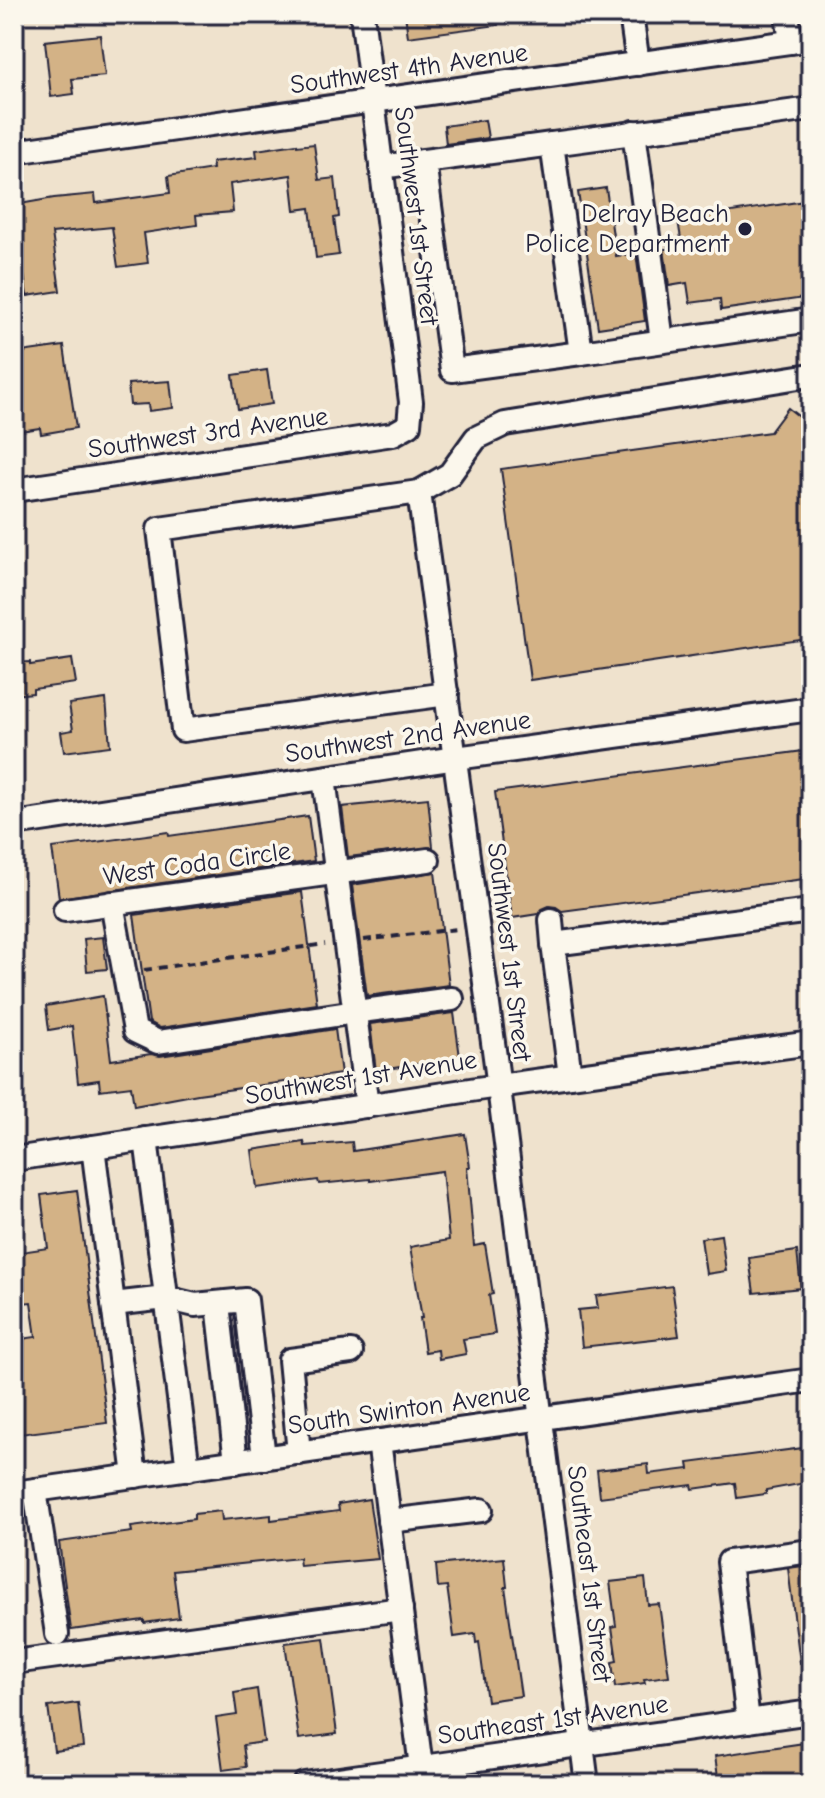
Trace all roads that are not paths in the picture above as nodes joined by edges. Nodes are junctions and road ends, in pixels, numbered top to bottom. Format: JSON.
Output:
{"nodes":[{"id":1,"x":362,"y":14,"type":"edge"},
{"id":2,"x":631,"y":14,"type":"edge"},
{"id":3,"x":787,"y":14,"type":"edge"},
{"id":4,"x":801,"y":41,"type":"edge"},
{"id":5,"x":638,"y":64,"type":"junction"},
{"id":6,"x":373,"y":102,"type":"junction"},
{"id":7,"x":811,"y":109,"type":"edge"},
{"id":8,"x":634,"y":132,"type":"junction"},
{"id":9,"x":552,"y":144,"type":"junction"},
{"id":10,"x":14,"y":152,"type":"edge"},
{"id":11,"x":424,"y":161,"type":"junction"},
{"id":12,"x":381,"y":167,"type":"junction"},
{"id":13,"x":811,"y":320,"type":"edge"},
{"id":14,"x":662,"y":341,"type":"junction"},
{"id":15,"x":581,"y":353,"type":"junction"},
{"id":16,"x":811,"y":375,"type":"edge"},
{"id":17,"x":409,"y":425,"type":"joint"},
{"id":18,"x":14,"y":490,"type":"edge"},
{"id":19,"x":419,"y":492,"type":"junction"},
{"id":20,"x":447,"y":694,"type":"junction"},
{"id":21,"x":811,"y":709,"type":"edge"},
{"id":22,"x":456,"y":758,"type":"junction"},
{"id":23,"x":324,"y":778,"type":"junction"},
{"id":24,"x":14,"y":824,"type":"edge"},
{"id":25,"x":428,"y":860,"type":"dead end"},
{"id":26,"x":336,"y":873,"type":"junction"},
{"id":27,"x":112,"y":903,"type":"junction"},
{"id":28,"x":65,"y":910,"type":"dead end"},
{"id":29,"x":811,"y":911,"type":"edge"},
{"id":30,"x":551,"y":920,"type":"dead end"},
{"id":31,"x":553,"y":944,"type":"junction"},
{"id":32,"x":452,"y":999,"type":"dead end"},
{"id":33,"x":355,"y":1012,"type":"junction"},
{"id":34,"x":811,"y":1043,"type":"edge"},
{"id":35,"x":570,"y":1076,"type":"junction"},
{"id":36,"x":499,"y":1086,"type":"junction"},
{"id":37,"x":367,"y":1106,"type":"junction"},
{"id":38,"x":146,"y":1139,"type":"junction"},
{"id":39,"x":93,"y":1147,"type":"junction"},
{"id":40,"x":14,"y":1154,"type":"edge"},
{"id":41,"x":166,"y":1298,"type":"junction"},
{"id":42,"x":113,"y":1304,"type":"junction"},
{"id":43,"x":218,"y":1304,"type":"junction"},
{"id":44,"x":351,"y":1352,"type":"dead end"},
{"id":45,"x":811,"y":1380,"type":"edge"},
{"id":46,"x":541,"y":1419,"type":"junction"},
{"id":47,"x":379,"y":1441,"type":"junction"},
{"id":48,"x":299,"y":1453,"type":"junction"},
{"id":49,"x":264,"y":1458,"type":"junction"},
{"id":50,"x":236,"y":1462,"type":"junction"},
{"id":51,"x":188,"y":1469,"type":"junction"},
{"id":52,"x":135,"y":1476,"type":"junction"},
{"id":53,"x":24,"y":1492,"type":"edge"},
{"id":54,"x":481,"y":1510,"type":"dead end"},
{"id":55,"x":389,"y":1521,"type":"junction"},
{"id":56,"x":811,"y":1551,"type":"edge"},
{"id":57,"x":401,"y":1609,"type":"junction"},
{"id":58,"x":57,"y":1634,"type":"dead end"},
{"id":59,"x":14,"y":1662,"type":"edge"},
{"id":60,"x":811,"y":1712,"type":"edge"},
{"id":61,"x":748,"y":1721,"type":"junction"},
{"id":62,"x":582,"y":1744,"type":"junction"},
{"id":63,"x":421,"y":1767,"type":"junction"},
{"id":64,"x":304,"y":1784,"type":"edge"},
{"id":65,"x":587,"y":1784,"type":"edge"}],
"edges":[{"from":1,"to":6,"type":"street","name":"Southwest 1st Street"},
{"from":2,"to":5,"type":"street"},
{"from":3,"to":4,"type":"street"},
{"from":4,"to":5,"type":"street","name":"Southwest 4th Avenue"},
{"from":5,"to":6,"type":"street","name":"Southwest 4th Avenue"},
{"from":6,"to":10,"type":"street","name":"Southwest 4th Avenue"},
{"from":6,"to":12,"type":"street","name":"Southwest 1st Street"},
{"from":7,"to":8,"type":"street"},
{"from":8,"to":9,"type":"street"},
{"from":8,"to":14,"type":"street"},
{"from":9,"to":11,"type":"street"},
{"from":9,"to":15,"type":"street"},
{"from":11,"to":12,"type":"street"},
{"from":11,"to":15,"type":"street"},
{"from":12,"to":17,"type":"street","name":"Southwest 1st Street"},
{"from":13,"to":14,"type":"street"},
{"from":14,"to":15,"type":"street"},
{"from":16,"to":19,"type":"street"},
{"from":17,"to":18,"type":"street","name":"Southwest 3rd Avenue"},
{"from":19,"to":20,"type":"street","name":"Southwest 1st Street"},
{"from":19,"to":20,"type":"street"},
{"from":20,"to":22,"type":"street","name":"Southwest 1st Street"},
{"from":21,"to":22,"type":"street","name":"Southwest 2nd Avenue"},
{"from":22,"to":23,"type":"street","name":"Southwest 2nd Avenue"},
{"from":22,"to":36,"type":"street","name":"Southwest 1st Street"},
{"from":23,"to":24,"type":"street","name":"Southwest 2nd Avenue"},
{"from":23,"to":26,"type":"street"},
{"from":25,"to":26,"type":"street","name":"West Coda Circle"},
{"from":26,"to":27,"type":"street","name":"West Coda Circle"},
{"from":26,"to":33,"type":"street"},
{"from":27,"to":28,"type":"street","name":"West Coda Circle"},
{"from":27,"to":33,"type":"street"},
{"from":29,"to":31,"type":"street"},
{"from":30,"to":31,"type":"street"},
{"from":31,"to":35,"type":"street"},
{"from":32,"to":33,"type":"street"},
{"from":33,"to":37,"type":"street"},
{"from":34,"to":35,"type":"street","name":"Southwest 1st Avenue"},
{"from":35,"to":36,"type":"street","name":"Southwest 1st Avenue"},
{"from":36,"to":37,"type":"street","name":"Southwest 1st Avenue"},
{"from":36,"to":46,"type":"street","name":"Southwest 1st Street"},
{"from":37,"to":38,"type":"street","name":"Southwest 1st Avenue"},
{"from":38,"to":39,"type":"street","name":"Southwest 1st Avenue"},
{"from":38,"to":41,"type":"street"},
{"from":39,"to":40,"type":"street","name":"Southwest 1st Avenue"},
{"from":39,"to":42,"type":"street"},
{"from":41,"to":42,"type":"street"},
{"from":41,"to":43,"type":"street"},
{"from":41,"to":51,"type":"street"},
{"from":42,"to":52,"type":"street"},
{"from":43,"to":49,"type":"street"},
{"from":43,"to":50,"type":"street"},
{"from":44,"to":48,"type":"street"},
{"from":45,"to":46,"type":"street","name":"South Swinton Avenue"},
{"from":46,"to":47,"type":"street","name":"South Swinton Avenue"},
{"from":46,"to":62,"type":"street","name":"Southeast 1st Street"},
{"from":47,"to":48,"type":"street","name":"South Swinton Avenue"},
{"from":47,"to":55,"type":"street"},
{"from":48,"to":49,"type":"street","name":"South Swinton Avenue"},
{"from":49,"to":50,"type":"street","name":"South Swinton Avenue"},
{"from":50,"to":51,"type":"street","name":"South Swinton Avenue"},
{"from":51,"to":52,"type":"street","name":"South Swinton Avenue"},
{"from":52,"to":53,"type":"street","name":"South Swinton Avenue"},
{"from":53,"to":58,"type":"street"},
{"from":54,"to":55,"type":"street"},
{"from":55,"to":57,"type":"street"},
{"from":56,"to":61,"type":"street"},
{"from":57,"to":59,"type":"street"},
{"from":57,"to":63,"type":"street"},
{"from":60,"to":61,"type":"street","name":"Southeast 1st Avenue"},
{"from":61,"to":62,"type":"street","name":"Southeast 1st Avenue"},
{"from":62,"to":63,"type":"street","name":"Southeast 1st Avenue"},
{"from":62,"to":65,"type":"street","name":"Southeast 1st Street"},
{"from":63,"to":64,"type":"street","name":"Southeast 1st Avenue"}]}
